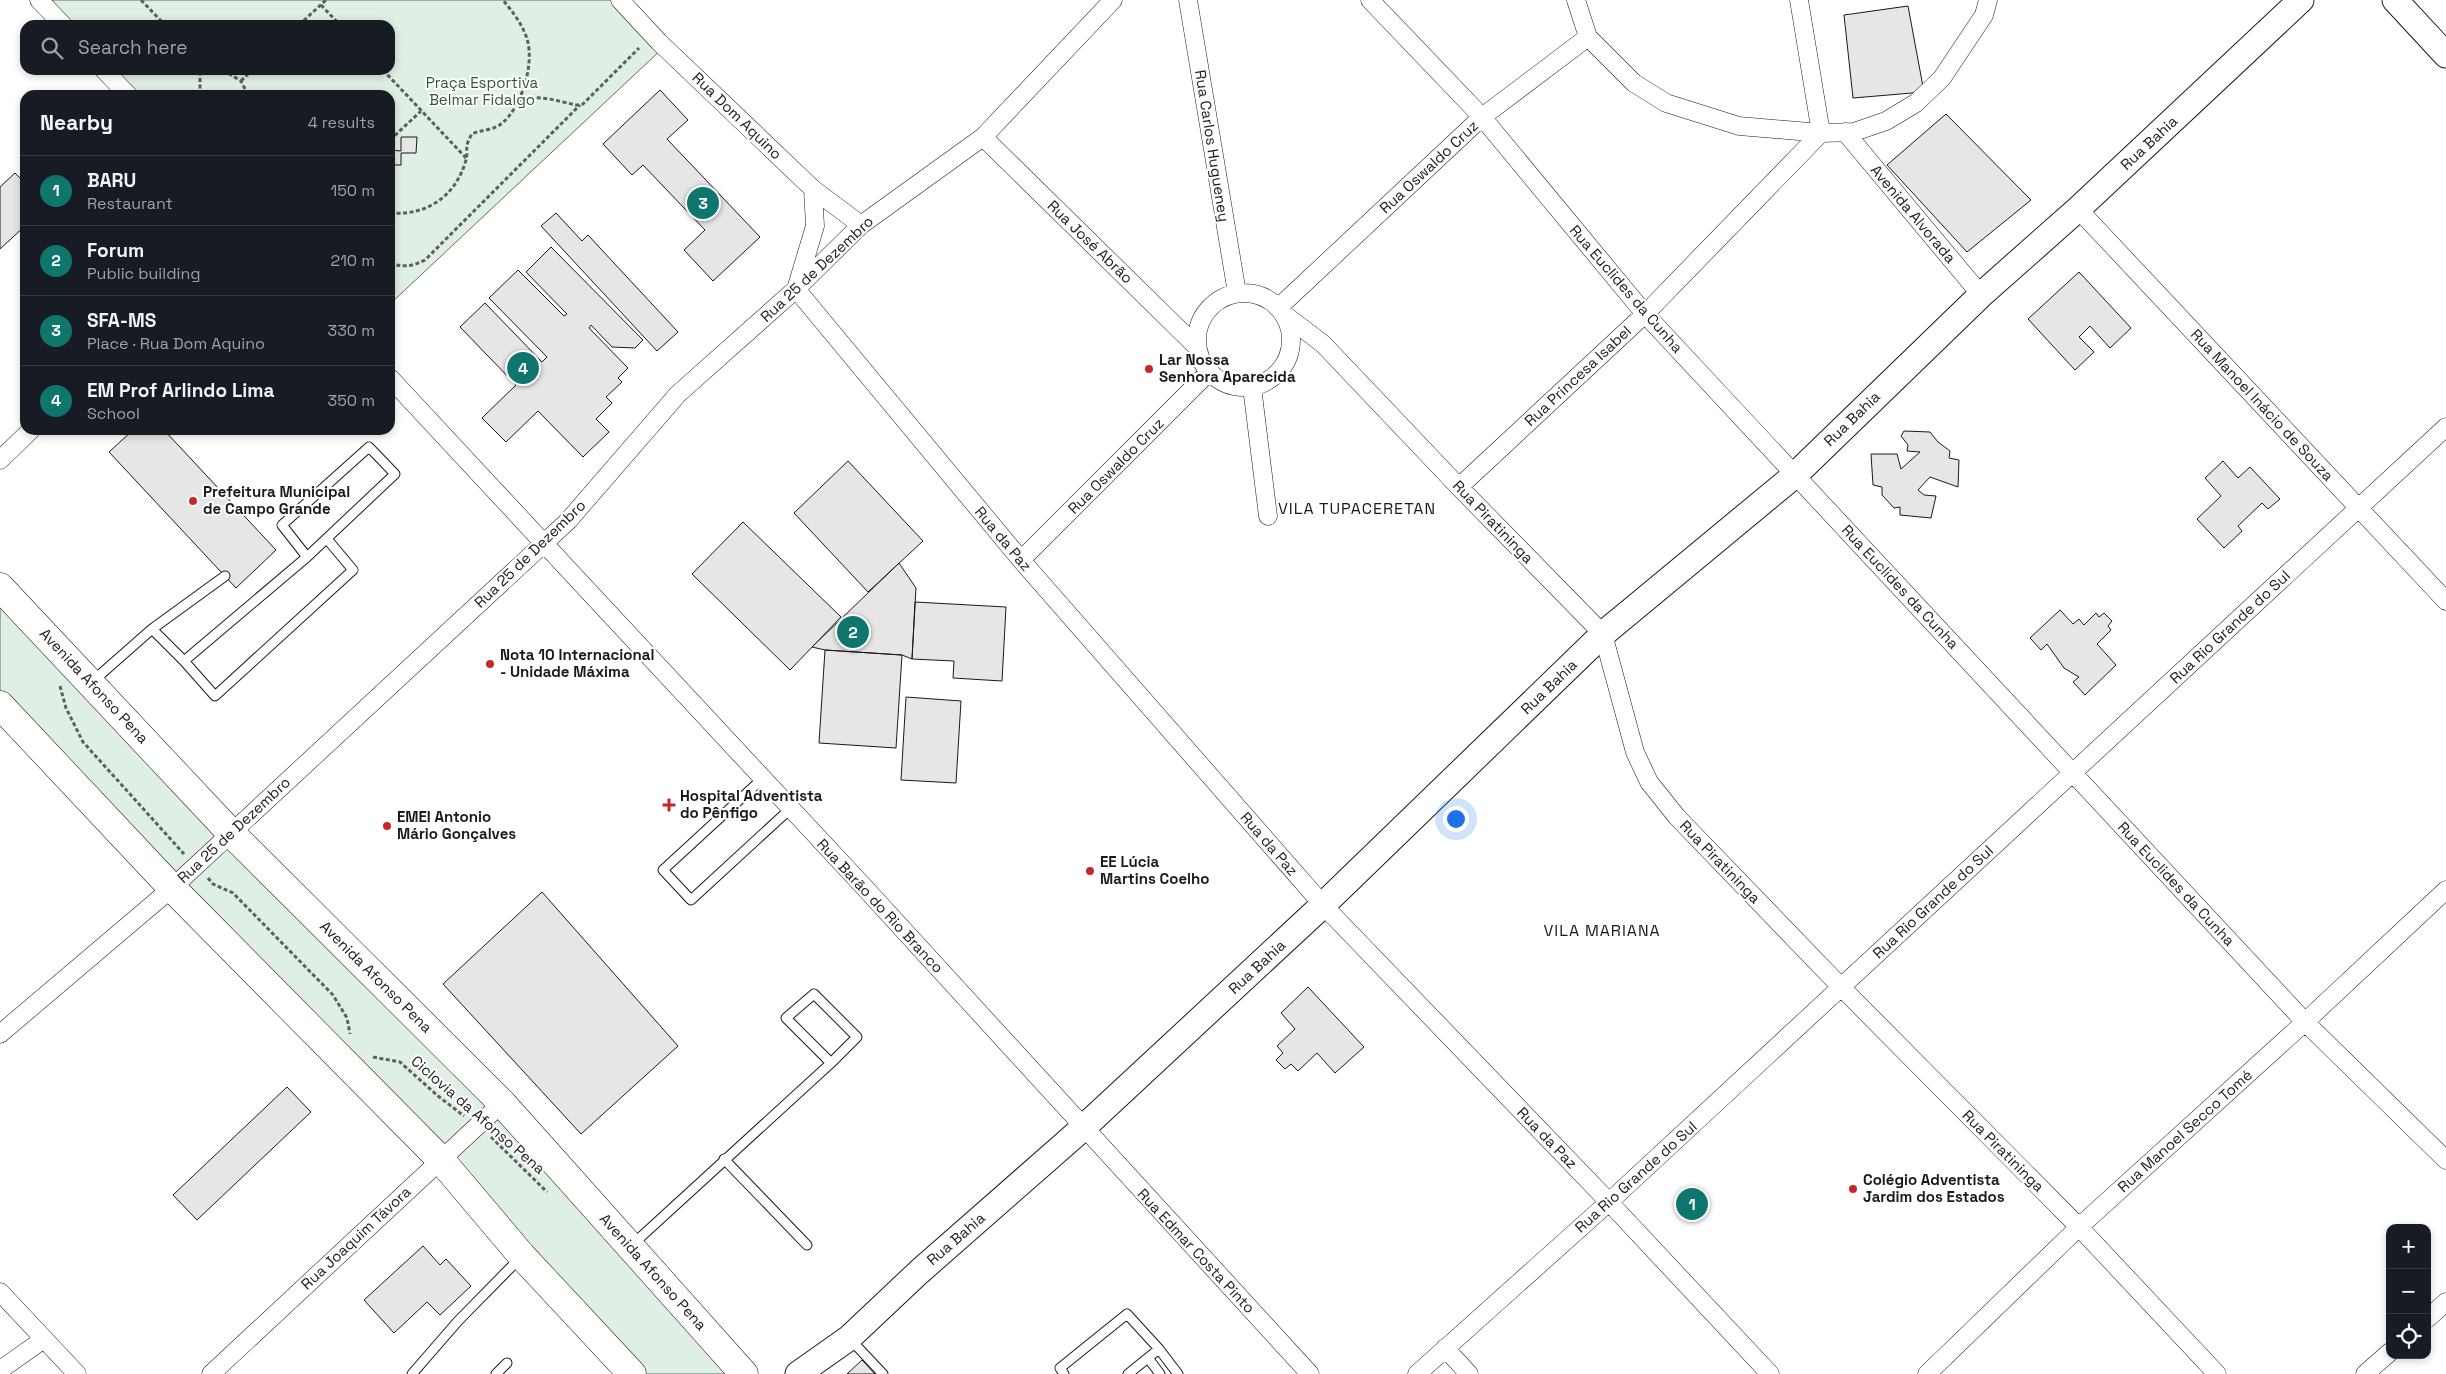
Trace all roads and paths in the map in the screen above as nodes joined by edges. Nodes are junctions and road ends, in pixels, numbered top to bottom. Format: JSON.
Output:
{"nodes":[{"id":1,"x":40,"y":0,"type":"edge"},
{"id":2,"x":141,"y":0,"type":"edge"},
{"id":3,"x":326,"y":0,"type":"edge"},
{"id":4,"x":503,"y":0,"type":"edge"},
{"id":5,"x":620,"y":0,"type":"edge"},
{"id":6,"x":1113,"y":0,"type":"edge"},
{"id":7,"x":1188,"y":0,"type":"edge"},
{"id":8,"x":1370,"y":0,"type":"edge"},
{"id":9,"x":1576,"y":0,"type":"edge"},
{"id":10,"x":1799,"y":0,"type":"edge"},
{"id":11,"x":1988,"y":0,"type":"edge"},
{"id":12,"x":2301,"y":0,"type":"edge"},
{"id":13,"x":2395,"y":0,"type":"edge"},
{"id":14,"x":321,"y":5,"type":"junction"},
{"id":15,"x":58,"y":20,"type":"edge"},
{"id":16,"x":159,"y":20,"type":"edge"},
{"id":17,"x":304,"y":20,"type":"edge"},
{"id":18,"x":335,"y":20,"type":"edge"},
{"id":19,"x":1588,"y":36,"type":"junction"},
{"id":20,"x":659,"y":42,"type":"junction"},
{"id":21,"x":2446,"y":54,"type":"edge"},
{"id":22,"x":109,"y":75,"type":"edge"},
{"id":23,"x":200,"y":75,"type":"edge"},
{"id":24,"x":231,"y":75,"type":"edge"},
{"id":25,"x":247,"y":75,"type":"edge"},
{"id":26,"x":388,"y":75,"type":"edge"},
{"id":27,"x":240,"y":81,"type":"junction"},
{"id":28,"x":123,"y":90,"type":"edge"},
{"id":29,"x":200,"y":90,"type":"edge"},
{"id":30,"x":245,"y":90,"type":"edge"},
{"id":31,"x":518,"y":103,"type":"junction"},
{"id":32,"x":580,"y":105,"type":"junction"},
{"id":33,"x":421,"y":110,"type":"junction"},
{"id":34,"x":1482,"y":118,"type":"junction"},
{"id":35,"x":1845,"y":132,"type":"junction"},
{"id":36,"x":1821,"y":133,"type":"junction"},
{"id":37,"x":395,"y":135,"type":"edge"},
{"id":38,"x":983,"y":137,"type":"junction"},
{"id":39,"x":466,"y":159,"type":"junction"},
{"id":40,"x":813,"y":188,"type":"junction"},
{"id":41,"x":2078,"y":209,"type":"junction"},
{"id":42,"x":395,"y":213,"type":"edge"},
{"id":43,"x":861,"y":225,"type":"junction"},
{"id":44,"x":395,"y":264,"type":"edge"},
{"id":45,"x":796,"y":289,"type":"junction"},
{"id":46,"x":1237,"y":293,"type":"junction"},
{"id":47,"x":1981,"y":295,"type":"junction"},
{"id":48,"x":1281,"y":312,"type":"junction"},
{"id":49,"x":1644,"y":314,"type":"junction"},
{"id":50,"x":1198,"y":347,"type":"junction"},
{"id":51,"x":1210,"y":371,"type":"junction"},
{"id":52,"x":395,"y":383,"type":"edge"},
{"id":53,"x":1252,"y":387,"type":"junction"},
{"id":54,"x":2446,"y":427,"type":"edge"},
{"id":55,"x":26,"y":435,"type":"edge"},
{"id":56,"x":0,"y":460,"type":"edge"},
{"id":57,"x":1794,"y":474,"type":"junction"},
{"id":58,"x":1458,"y":488,"type":"junction"},
{"id":59,"x":2359,"y":508,"type":"junction"},
{"id":60,"x":1268,"y":516,"type":"dead end"},
{"id":61,"x":328,"y":539,"type":"junction"},
{"id":62,"x":544,"y":543,"type":"junction"},
{"id":63,"x":307,"y":556,"type":"junction"},
{"id":64,"x":1021,"y":560,"type":"junction"},
{"id":65,"x":225,"y":576,"type":"dead end"},
{"id":66,"x":0,"y":587,"type":"edge"},
{"id":67,"x":2446,"y":601,"type":"edge"},
{"id":68,"x":152,"y":628,"type":"junction"},
{"id":69,"x":1603,"y":634,"type":"junction"},
{"id":70,"x":184,"y":662,"type":"junction"},
{"id":71,"x":56,"y":680,"type":"dead end"},
{"id":72,"x":91,"y":682,"type":"junction"},
{"id":73,"x":0,"y":705,"type":"edge"},
{"id":74,"x":2073,"y":773,"type":"junction"},
{"id":75,"x":762,"y":779,"type":"junction"},
{"id":76,"x":790,"y":809,"type":"junction"},
{"id":77,"x":231,"y":833,"type":"junction"},
{"id":78,"x":196,"y":866,"type":"junction"},
{"id":79,"x":172,"y":888,"type":"junction"},
{"id":80,"x":2446,"y":890,"type":"edge"},
{"id":81,"x":1323,"y":905,"type":"junction"},
{"id":82,"x":1841,"y":987,"type":"junction"},
{"id":83,"x":2305,"y":1022,"type":"junction"},
{"id":84,"x":0,"y":1034,"type":"edge"},
{"id":85,"x":352,"y":1038,"type":"dead end"},
{"id":86,"x":366,"y":1053,"type":"dead end"},
{"id":87,"x":831,"y":1063,"type":"junction"},
{"id":88,"x":502,"y":1103,"type":"junction"},
{"id":89,"x":479,"y":1126,"type":"junction"},
{"id":90,"x":1083,"y":1128,"type":"junction"},
{"id":91,"x":440,"y":1159,"type":"junction"},
{"id":92,"x":724,"y":1159,"type":"junction"},
{"id":93,"x":2446,"y":1160,"type":"edge"},
{"id":94,"x":554,"y":1198,"type":"dead end"},
{"id":95,"x":1609,"y":1202,"type":"junction"},
{"id":96,"x":2079,"y":1227,"type":"junction"},
{"id":97,"x":807,"y":1244,"type":"dead end"},
{"id":98,"x":630,"y":1247,"type":"junction"},
{"id":99,"x":522,"y":1256,"type":"junction"},
{"id":100,"x":0,"y":1292,"type":"edge"},
{"id":101,"x":2446,"y":1302,"type":"edge"},
{"id":102,"x":2431,"y":1315,"type":"edge"},
{"id":103,"x":848,"y":1338,"type":"junction"},
{"id":104,"x":44,"y":1339,"type":"junction"},
{"id":105,"x":1445,"y":1348,"type":"junction"},
{"id":106,"x":1159,"y":1349,"type":"junction"},
{"id":107,"x":2386,"y":1356,"type":"edge"},
{"id":108,"x":1148,"y":1358,"type":"junction"},
{"id":109,"x":507,"y":1363,"type":"dead end"},
{"id":110,"x":0,"y":1370,"type":"edge"},
{"id":111,"x":77,"y":1374,"type":"edge"},
{"id":112,"x":211,"y":1374,"type":"edge"},
{"id":113,"x":412,"y":1374,"type":"edge"},
{"id":114,"x":496,"y":1374,"type":"edge"},
{"id":115,"x":632,"y":1374,"type":"edge"},
{"id":116,"x":744,"y":1374,"type":"edge"},
{"id":117,"x":798,"y":1374,"type":"edge"},
{"id":118,"x":883,"y":1374,"type":"edge"},
{"id":119,"x":1064,"y":1374,"type":"edge"},
{"id":120,"x":1128,"y":1374,"type":"edge"},
{"id":121,"x":1160,"y":1374,"type":"edge"},
{"id":122,"x":1178,"y":1374,"type":"edge"},
{"id":123,"x":1310,"y":1374,"type":"edge"},
{"id":124,"x":1418,"y":1374,"type":"edge"},
{"id":125,"x":1469,"y":1374,"type":"edge"},
{"id":126,"x":1770,"y":1374,"type":"edge"},
{"id":127,"x":1926,"y":1374,"type":"edge"},
{"id":128,"x":2217,"y":1374,"type":"edge"},
{"id":129,"x":2365,"y":1374,"type":"edge"}],
"edges":[{"from":1,"to":15,"type":"street"},
{"from":2,"to":16,"type":"path"},
{"from":3,"to":14,"type":"path"},
{"from":4,"to":31,"type":"path"},
{"from":5,"to":20,"type":"street","name":"Rua Dom Aquino"},
{"from":6,"to":38,"type":"street","name":"Rua 25 de Dezembro"},
{"from":7,"to":46,"type":"street","name":"Rua Carlos Hugueney"},
{"from":8,"to":34,"type":"street","name":"Rua Euclides da Cunha"},
{"from":9,"to":19,"type":"street"},
{"from":10,"to":36,"type":"street"},
{"from":11,"to":35,"type":"street"},
{"from":12,"to":41,"type":"street","name":"Rua Bahia"},
{"from":13,"to":21,"type":"street"},
{"from":14,"to":17,"type":"path"},
{"from":14,"to":18,"type":"path"},
{"from":19,"to":34,"type":"street","name":"Rua Oswaldo Cruz"},
{"from":19,"to":36,"type":"street"},
{"from":20,"to":32,"type":"path"},
{"from":20,"to":40,"type":"street","name":"Rua Dom Aquino"},
{"from":22,"to":28,"type":"street"},
{"from":23,"to":29,"type":"path"},
{"from":24,"to":27,"type":"path"},
{"from":25,"to":27,"type":"path"},
{"from":26,"to":33,"type":"path"},
{"from":27,"to":30,"type":"path"},
{"from":31,"to":32,"type":"path"},
{"from":31,"to":39,"type":"path"},
{"from":32,"to":44,"type":"path"},
{"from":33,"to":37,"type":"path"},
{"from":33,"to":39,"type":"path"},
{"from":34,"to":48,"type":"street","name":"Rua Oswaldo Cruz"},
{"from":34,"to":49,"type":"street","name":"Rua Euclides da Cunha"},
{"from":35,"to":36,"type":"street"},
{"from":35,"to":47,"type":"street","name":"Avenida Alvorada"},
{"from":36,"to":49,"type":"street","name":"Rua Princesa Isabel"},
{"from":38,"to":43,"type":"street","name":"Rua 25 de Dezembro"},
{"from":38,"to":50,"type":"street","name":"Rua José Abrão"},
{"from":39,"to":42,"type":"path"},
{"from":40,"to":43,"type":"street","name":"Rua Dom Aquino"},
{"from":40,"to":45,"type":"street"},
{"from":41,"to":47,"type":"street","name":"Rua Bahia"},
{"from":41,"to":59,"type":"street","name":"Rua Manoel Inácio de Souza"},
{"from":43,"to":45,"type":"street","name":"Rua 25 de Dezembro"},
{"from":45,"to":62,"type":"street","name":"Rua 25 de Dezembro"},
{"from":45,"to":64,"type":"street","name":"Rua da Paz"},
{"from":46,"to":48,"type":"street"},
{"from":46,"to":50,"type":"street"},
{"from":47,"to":57,"type":"street","name":"Rua Bahia"},
{"from":48,"to":53,"type":"street"},
{"from":48,"to":58,"type":"street","name":"Rua Piratininga"},
{"from":49,"to":57,"type":"street","name":"Rua Euclides da Cunha"},
{"from":49,"to":58,"type":"street","name":"Rua Princesa Isabel"},
{"from":50,"to":51,"type":"street"},
{"from":51,"to":53,"type":"street"},
{"from":51,"to":64,"type":"street","name":"Rua Oswaldo Cruz"},
{"from":52,"to":62,"type":"street","name":"Rua Barão do Rio Branco"},
{"from":53,"to":60,"type":"street"},
{"from":54,"to":59,"type":"street","name":"Rua Rio Grande do Sul"},
{"from":55,"to":56,"type":"street"},
{"from":57,"to":69,"type":"street","name":"Rua Bahia"},
{"from":57,"to":74,"type":"street","name":"Rua Euclides da Cunha"},
{"from":58,"to":69,"type":"street","name":"Rua Piratininga"},
{"from":59,"to":67,"type":"street","name":"Rua Manoel Inácio de Souza"},
{"from":59,"to":74,"type":"street","name":"Rua Rio Grande do Sul"},
{"from":61,"to":63,"type":"lane"},
{"from":61,"to":63,"type":"lane"},
{"from":61,"to":70,"type":"lane"},
{"from":62,"to":75,"type":"street","name":"Rua Barão do Rio Branco"},
{"from":62,"to":77,"type":"street","name":"Rua 25 de Dezembro"},
{"from":63,"to":70,"type":"lane"},
{"from":64,"to":81,"type":"street","name":"Rua da Paz"},
{"from":65,"to":68,"type":"lane"},
{"from":66,"to":72,"type":"main road","name":"Avenida Afonso Pena"},
{"from":68,"to":70,"type":"lane"},
{"from":68,"to":72,"type":"lane"},
{"from":69,"to":81,"type":"street","name":"Rua Bahia"},
{"from":69,"to":82,"type":"street","name":"Rua Piratininga"},
{"from":71,"to":78,"type":"path"},
{"from":72,"to":77,"type":"main road","name":"Avenida Afonso Pena"},
{"from":73,"to":79,"type":"main road"},
{"from":74,"to":82,"type":"street","name":"Rua Rio Grande do Sul"},
{"from":74,"to":83,"type":"street","name":"Rua Euclides da Cunha"},
{"from":75,"to":76,"type":"street","name":"Rua Barão do Rio Branco"},
{"from":75,"to":76,"type":"lane"},
{"from":76,"to":90,"type":"street","name":"Rua Barão do Rio Branco"},
{"from":77,"to":78,"type":"street","name":"Rua 25 de Dezembro"},
{"from":77,"to":88,"type":"main road","name":"Avenida Afonso Pena"},
{"from":78,"to":79,"type":"street","name":"Rua 25 de Dezembro"},
{"from":78,"to":85,"type":"path"},
{"from":79,"to":84,"type":"street","name":"Rua 25 de Dezembro"},
{"from":79,"to":91,"type":"main road"},
{"from":80,"to":83,"type":"street","name":"Rua Manoel Secco Tomé"},
{"from":81,"to":90,"type":"street","name":"Rua Bahia"},
{"from":81,"to":95,"type":"street","name":"Rua da Paz"},
{"from":82,"to":95,"type":"street","name":"Rua Rio Grande do Sul"},
{"from":82,"to":96,"type":"street","name":"Rua Piratininga"},
{"from":83,"to":93,"type":"street","name":"Rua Euclides da Cunha"},
{"from":83,"to":96,"type":"street","name":"Rua Manoel Secco Tomé"},
{"from":86,"to":89,"type":"path","name":"Ciclovia da Afonso Pena"},
{"from":87,"to":87,"type":"lane"},
{"from":87,"to":92,"type":"lane"},
{"from":88,"to":89,"type":"street","name":"Rua Joaquim Távora"},
{"from":88,"to":98,"type":"main road","name":"Avenida Afonso Pena"},
{"from":89,"to":91,"type":"street","name":"Rua Joaquim Távora"},
{"from":89,"to":94,"type":"path","name":"Ciclovia da Afonso Pena"},
{"from":90,"to":103,"type":"street","name":"Rua Bahia"},
{"from":90,"to":123,"type":"street","name":"Rua Edmar Costa Pinto"},
{"from":91,"to":99,"type":"main road"},
{"from":91,"to":112,"type":"street","name":"Rua Joaquim Távora"},
{"from":92,"to":97,"type":"lane"},
{"from":92,"to":98,"type":"lane"},
{"from":95,"to":105,"type":"street","name":"Rua Rio Grande do Sul"},
{"from":95,"to":126,"type":"street","name":"Rua da Paz"},
{"from":96,"to":127,"type":"street","name":"Rua Manoel Secco Tomé"},
{"from":96,"to":128,"type":"street","name":"Rua Piratininga"},
{"from":98,"to":116,"type":"main road","name":"Avenida Afonso Pena"},
{"from":99,"to":113,"type":"lane"},
{"from":99,"to":115,"type":"main road"},
{"from":100,"to":104,"type":"street"},
{"from":101,"to":102,"type":"street"},
{"from":103,"to":117,"type":"street","name":"Rua Bahia"},
{"from":103,"to":118,"type":"lane"},
{"from":104,"to":110,"type":"street"},
{"from":104,"to":111,"type":"street"},
{"from":105,"to":124,"type":"street","name":"Rua Rio Grande do Sul"},
{"from":105,"to":125,"type":"street"},
{"from":106,"to":108,"type":"lane"},
{"from":106,"to":119,"type":"lane"},
{"from":106,"to":122,"type":"lane"},
{"from":107,"to":129,"type":"street"},
{"from":108,"to":120,"type":"lane"},
{"from":108,"to":121,"type":"lane"},
{"from":109,"to":114,"type":"lane"}]}
